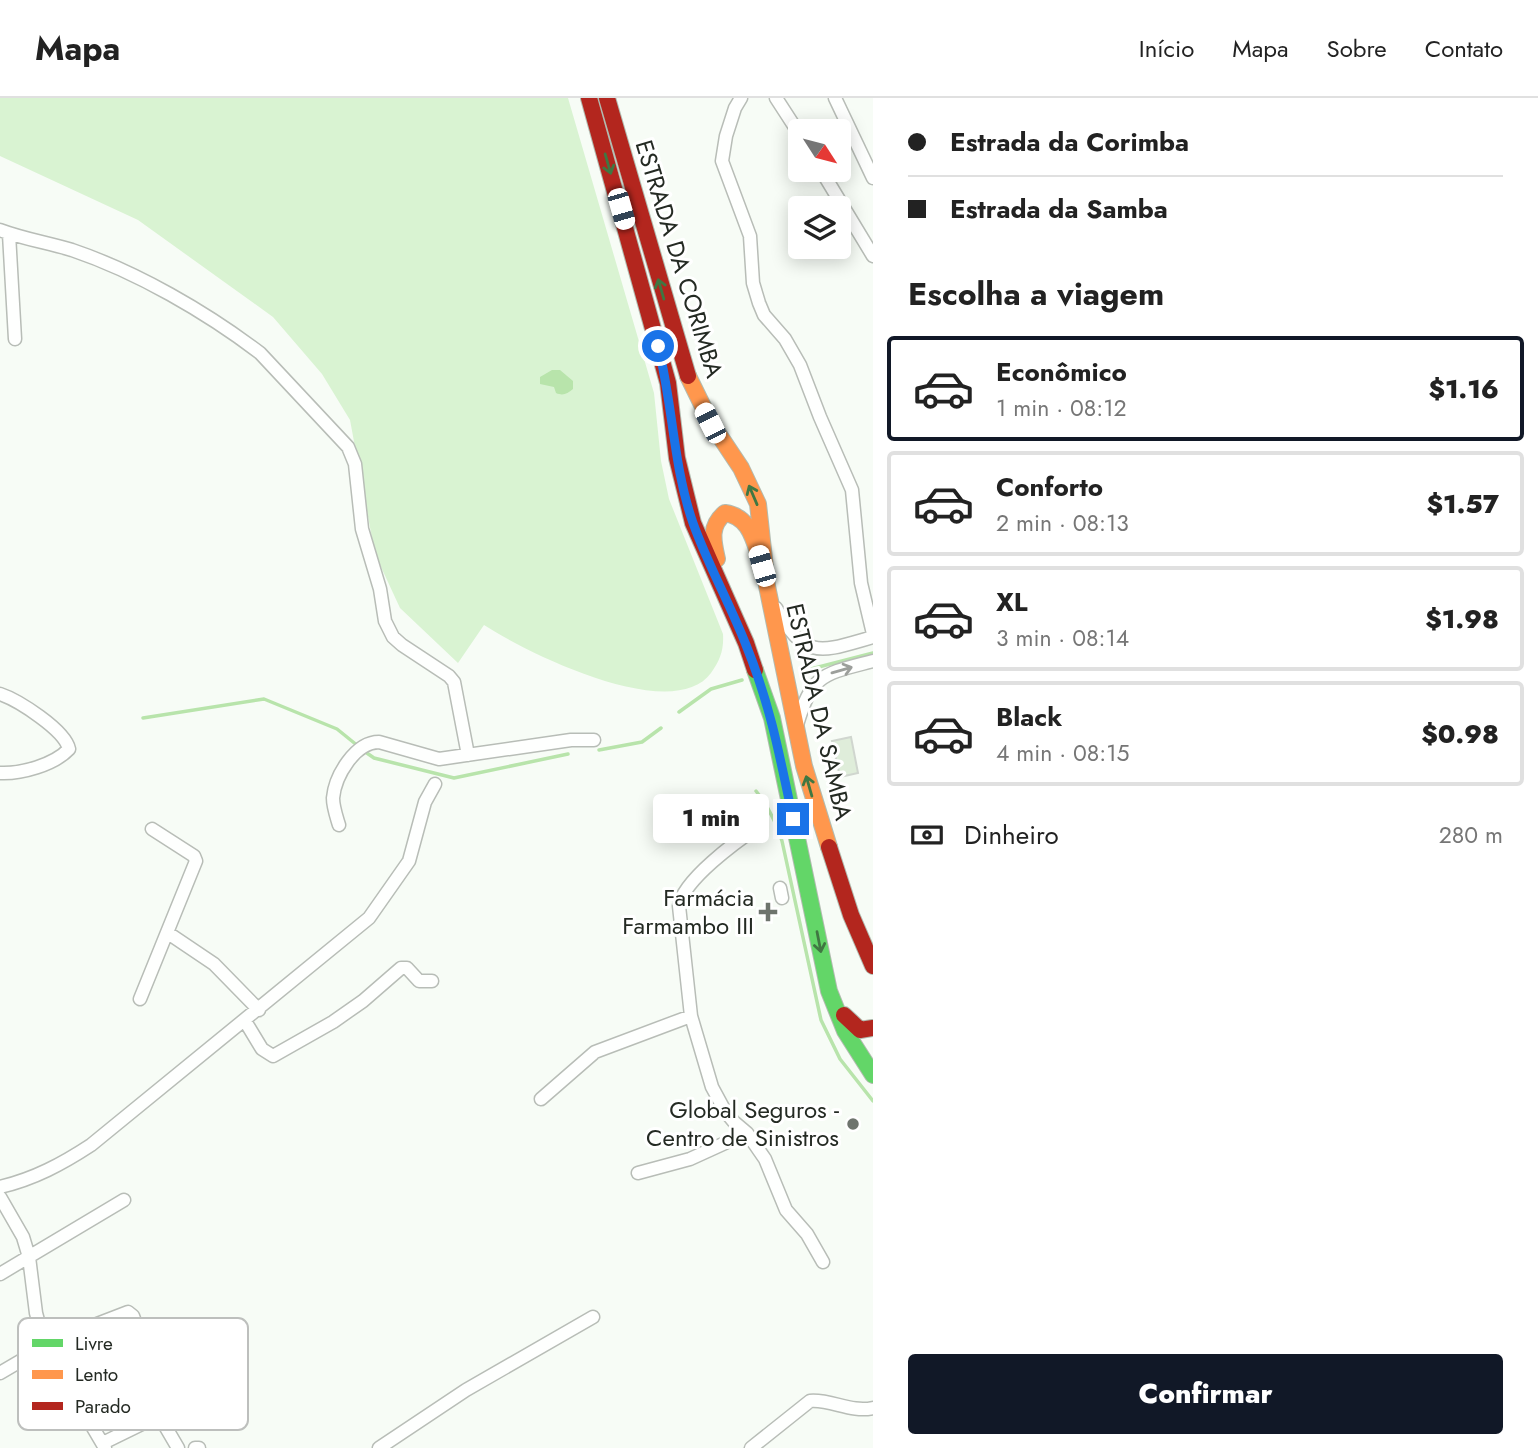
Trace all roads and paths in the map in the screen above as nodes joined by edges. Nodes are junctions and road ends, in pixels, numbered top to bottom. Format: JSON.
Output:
{"nodes":[{"id":1,"x":589,"y":98,"type":"edge"},
{"id":2,"x":607,"y":98,"type":"edge"},
{"id":3,"x":741,"y":98,"type":"edge"},
{"id":4,"x":776,"y":98,"type":"edge"},
{"id":5,"x":835,"y":98,"type":"edge"},
{"id":6,"x":790,"y":119,"type":"edge"},
{"id":7,"x":873,"y":178,"type":"edge"},
{"id":8,"x":828,"y":182,"type":"edge"},
{"id":9,"x":5,"y":232,"type":"edge"},
{"id":10,"x":873,"y":256,"type":"edge"},
{"id":11,"x":15,"y":339,"type":"dead end"},
{"id":12,"x":768,"y":591,"type":"junction"},
{"id":13,"x":726,"y":597,"type":"junction"},
{"id":14,"x":873,"y":636,"type":"edge"},
{"id":15,"x":873,"y":661,"type":"edge"},
{"id":16,"x":0,"y":694,"type":"edge"},
{"id":17,"x":796,"y":729,"type":"junction"},
{"id":18,"x":594,"y":740,"type":"dead end"},
{"id":19,"x":467,"y":755,"type":"junction"},
{"id":20,"x":0,"y":773,"type":"edge"},
{"id":21,"x":435,"y":784,"type":"dead end"},
{"id":22,"x":339,"y":825,"type":"dead end"},
{"id":23,"x":759,"y":825,"type":"dead end"},
{"id":24,"x":152,"y":830,"type":"dead end"},
{"id":25,"x":168,"y":933,"type":"junction"},
{"id":26,"x":873,"y":966,"type":"edge"},
{"id":27,"x":432,"y":981,"type":"dead end"},
{"id":28,"x":829,"y":991,"type":"junction"},
{"id":29,"x":140,"y":999,"type":"dead end"},
{"id":30,"x":259,"y":1010,"type":"junction"},
{"id":31,"x":691,"y":1016,"type":"junction"},
{"id":32,"x":245,"y":1021,"type":"junction"},
{"id":33,"x":873,"y":1028,"type":"edge"},
{"id":34,"x":873,"y":1075,"type":"edge"},
{"id":35,"x":541,"y":1098,"type":"dead end"},
{"id":36,"x":747,"y":1133,"type":"junction"},
{"id":37,"x":638,"y":1174,"type":"dead end"},
{"id":38,"x":0,"y":1187,"type":"edge"},
{"id":39,"x":0,"y":1197,"type":"edge"},
{"id":40,"x":124,"y":1200,"type":"dead end"},
{"id":41,"x":29,"y":1256,"type":"junction"},
{"id":42,"x":823,"y":1262,"type":"dead end"},
{"id":43,"x":0,"y":1274,"type":"edge"},
{"id":44,"x":593,"y":1317,"type":"dead end"},
{"id":45,"x":37,"y":1318,"type":"edge"},
{"id":46,"x":112,"y":1318,"type":"edge"},
{"id":47,"x":134,"y":1318,"type":"edge"},
{"id":48,"x":18,"y":1362,"type":"edge"},
{"id":49,"x":0,"y":1373,"type":"edge"},
{"id":50,"x":873,"y":1408,"type":"edge"},
{"id":51,"x":95,"y":1430,"type":"edge"},
{"id":52,"x":133,"y":1430,"type":"edge"},
{"id":53,"x":167,"y":1430,"type":"edge"},
{"id":54,"x":104,"y":1446,"type":"edge"},
{"id":55,"x":178,"y":1448,"type":"edge"},
{"id":56,"x":379,"y":1448,"type":"edge"},
{"id":57,"x":751,"y":1448,"type":"edge"}],
"edges":[{"from":1,"to":13,"type":"main road","name":"ESTRADA DA CORIMBA","one_way":true},
{"from":12,"to":2,"type":"main road","name":"ESTRADA DA CORIMBA","one_way":true},
{"from":3,"to":14,"type":"street"},
{"from":4,"to":6,"type":"street"},
{"from":5,"to":7,"type":"street"},
{"from":8,"to":10,"type":"street"},
{"from":9,"to":11,"type":"street"},
{"from":9,"to":19,"type":"street"},
{"from":12,"to":13,"type":"main road"},
{"from":12,"to":14,"type":"street"},
{"from":12,"to":17,"type":"main road","name":"ESTRADA DA SAMBA"},
{"from":13,"to":28,"type":"main road","name":"ESTRADA DA SAMBA","one_way":true},
{"from":17,"to":15,"type":"street","one_way":true},
{"from":16,"to":20,"type":"street"},
{"from":26,"to":17,"type":"main road","name":"ESTRADA DA SAMBA","one_way":true},
{"from":18,"to":19,"type":"street"},
{"from":19,"to":22,"type":"street"},
{"from":21,"to":30,"type":"street"},
{"from":23,"to":31,"type":"street"},
{"from":24,"to":25,"type":"street"},
{"from":25,"to":29,"type":"street"},
{"from":25,"to":30,"type":"street"},
{"from":27,"to":32,"type":"street"},
{"from":28,"to":33,"type":"main road"},
{"from":28,"to":34,"type":"main road","name":"ESTRADA DA SAMBA"},
{"from":30,"to":32,"type":"street"},
{"from":31,"to":35,"type":"street"},
{"from":31,"to":36,"type":"street"},
{"from":32,"to":38,"type":"street"},
{"from":36,"to":37,"type":"street"},
{"from":36,"to":42,"type":"street"},
{"from":39,"to":41,"type":"street"},
{"from":40,"to":41,"type":"street"},
{"from":41,"to":43,"type":"street"},
{"from":41,"to":45,"type":"street"},
{"from":44,"to":56,"type":"street"},
{"from":46,"to":47,"type":"street"},
{"from":48,"to":49,"type":"street"},
{"from":50,"to":57,"type":"street"},
{"from":51,"to":54,"type":"street"},
{"from":52,"to":54,"type":"street"},
{"from":53,"to":55,"type":"street"}]}
